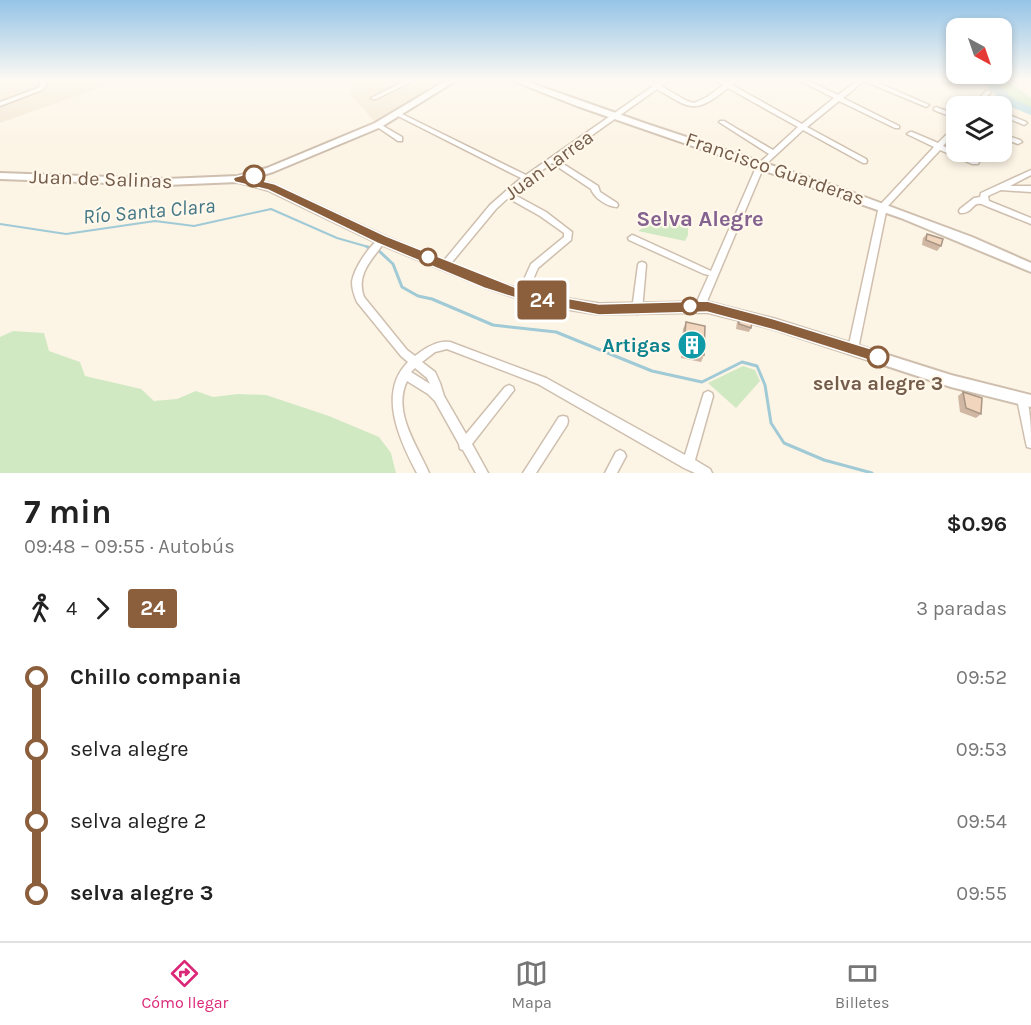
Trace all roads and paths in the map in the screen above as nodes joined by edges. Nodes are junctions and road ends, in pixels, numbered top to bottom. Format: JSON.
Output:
{"nodes":[{"id":1,"x":417,"y":102,"type":"edge"},
{"id":2,"x":578,"y":102,"type":"edge"},
{"id":3,"x":636,"y":102,"type":"edge"},
{"id":4,"x":684,"y":102,"type":"edge"},
{"id":5,"x":700,"y":102,"type":"edge"},
{"id":6,"x":757,"y":102,"type":"edge"},
{"id":7,"x":835,"y":102,"type":"edge"},
{"id":8,"x":848,"y":102,"type":"edge"},
{"id":9,"x":919,"y":102,"type":"edge"},
{"id":10,"x":926,"y":105,"type":"dead end"},
{"id":11,"x":936,"y":109,"type":"dead end"},
{"id":12,"x":946,"y":113,"type":"edge"},
{"id":13,"x":398,"y":114,"type":"junction"},
{"id":14,"x":618,"y":116,"type":"junction"},
{"id":15,"x":1012,"y":118,"type":"edge"},
{"id":16,"x":722,"y":122,"type":"dead end"},
{"id":17,"x":1024,"y":123,"type":"dead end"},
{"id":18,"x":378,"y":125,"type":"junction"},
{"id":19,"x":802,"y":127,"type":"junction"},
{"id":20,"x":897,"y":127,"type":"dead end"},
{"id":21,"x":910,"y":134,"type":"dead end"},
{"id":22,"x":946,"y":138,"type":"edge"},
{"id":23,"x":400,"y":139,"type":"dead end"},
{"id":24,"x":1012,"y":140,"type":"edge"},
{"id":25,"x":1018,"y":142,"type":"dead end"},
{"id":26,"x":938,"y":146,"type":"junction"},
{"id":27,"x":946,"y":149,"type":"edge"},
{"id":28,"x":773,"y":153,"type":"junction"},
{"id":29,"x":552,"y":160,"type":"junction"},
{"id":30,"x":863,"y":161,"type":"dead end"},
{"id":31,"x":287,"y":163,"type":"junction"},
{"id":32,"x":761,"y":165,"type":"junction"},
{"id":33,"x":1031,"y":172,"type":"edge"},
{"id":34,"x":0,"y":176,"type":"edge"},
{"id":35,"x":526,"y":178,"type":"junction"},
{"id":36,"x":238,"y":179,"type":"junction"},
{"id":37,"x":272,"y":187,"type":"junction"},
{"id":38,"x":1004,"y":188,"type":"junction"},
{"id":39,"x":1031,"y":189,"type":"edge"},
{"id":40,"x":507,"y":194,"type":"junction"},
{"id":41,"x":984,"y":200,"type":"junction"},
{"id":42,"x":614,"y":205,"type":"dead end"},
{"id":43,"x":883,"y":206,"type":"junction"},
{"id":44,"x":963,"y":211,"type":"dead end"},
{"id":45,"x":1031,"y":221,"type":"edge"},
{"id":46,"x":633,"y":238,"type":"dead end"},
{"id":47,"x":382,"y":240,"type":"junction"},
{"id":48,"x":445,"y":265,"type":"junction"},
{"id":49,"x":642,"y":265,"type":"dead end"},
{"id":50,"x":1031,"y":268,"type":"edge"},
{"id":51,"x":707,"y":272,"type":"dead end"},
{"id":52,"x":522,"y":295,"type":"junction"},
{"id":53,"x":699,"y":306,"type":"junction"},
{"id":54,"x":637,"y":309,"type":"junction"},
{"id":55,"x":853,"y":349,"type":"junction"},
{"id":56,"x":413,"y":363,"type":"junction"},
{"id":57,"x":405,"y":374,"type":"junction"},
{"id":58,"x":509,"y":390,"type":"dead end"},
{"id":59,"x":708,"y":396,"type":"dead end"},
{"id":60,"x":439,"y":398,"type":"junction"},
{"id":61,"x":1027,"y":400,"type":"edge"},
{"id":62,"x":563,"y":421,"type":"dead end"},
{"id":63,"x":1031,"y":443,"type":"edge"},
{"id":64,"x":464,"y":445,"type":"junction"},
{"id":65,"x":620,"y":456,"type":"dead end"},
{"id":66,"x":688,"y":464,"type":"junction"},
{"id":67,"x":423,"y":473,"type":"edge"},
{"id":68,"x":482,"y":473,"type":"edge"},
{"id":69,"x":529,"y":473,"type":"edge"},
{"id":70,"x":610,"y":473,"type":"edge"},
{"id":71,"x":706,"y":473,"type":"edge"}],
"edges":[{"from":1,"to":13,"type":"street","name":"Juan de Salinas"},
{"from":2,"to":14,"type":"street","name":"Francisco Guarderas"},
{"from":3,"to":14,"type":"street","name":"Juan Larrea"},
{"from":4,"to":5,"type":"street"},
{"from":6,"to":19,"type":"street"},
{"from":7,"to":19,"type":"street"},
{"from":8,"to":20,"type":"street"},
{"from":9,"to":10,"type":"street"},
{"from":11,"to":12,"type":"street"},
{"from":13,"to":18,"type":"street","name":"Juan de Salinas"},
{"from":13,"to":35,"type":"street"},
{"from":14,"to":29,"type":"street","name":"Juan Larrea"},
{"from":14,"to":32,"type":"street","name":"Francisco Guarderas"},
{"from":15,"to":17,"type":"street"},
{"from":16,"to":28,"type":"street"},
{"from":18,"to":23,"type":"street"},
{"from":18,"to":31,"type":"street","name":"Juan de Salinas"},
{"from":19,"to":28,"type":"street"},
{"from":19,"to":30,"type":"street"},
{"from":21,"to":26,"type":"street"},
{"from":22,"to":26,"type":"street"},
{"from":24,"to":25,"type":"street"},
{"from":26,"to":27,"type":"street"},
{"from":26,"to":43,"type":"street"},
{"from":28,"to":32,"type":"street"},
{"from":29,"to":35,"type":"street","name":"Juan Larrea"},
{"from":29,"to":42,"type":"street"},
{"from":31,"to":36,"type":"street","name":"Juan de Salinas"},
{"from":31,"to":37,"type":"street"},
{"from":32,"to":43,"type":"street","name":"Francisco Guarderas"},
{"from":32,"to":53,"type":"street"},
{"from":33,"to":38,"type":"street"},
{"from":34,"to":36,"type":"street","name":"Juan de Salinas"},
{"from":35,"to":40,"type":"street","name":"Juan Larrea"},
{"from":36,"to":37,"type":"street","name":"Juan de Salinas"},
{"from":37,"to":47,"type":"street","name":"Juan de Salinas"},
{"from":38,"to":39,"type":"street"},
{"from":38,"to":41,"type":"street"},
{"from":40,"to":48,"type":"street","name":"Juan Larrea"},
{"from":40,"to":52,"type":"street"},
{"from":41,"to":44,"type":"street"},
{"from":41,"to":45,"type":"street"},
{"from":43,"to":50,"type":"street","name":"Francisco Guarderas"},
{"from":43,"to":55,"type":"street"},
{"from":46,"to":51,"type":"street"},
{"from":47,"to":48,"type":"street","name":"Juan de Salinas"},
{"from":47,"to":56,"type":"street"},
{"from":48,"to":52,"type":"street","name":"Juan de Salinas"},
{"from":49,"to":54,"type":"street"},
{"from":52,"to":54,"type":"street","name":"Juan de Salinas"},
{"from":53,"to":54,"type":"street","name":"Juan de Salinas"},
{"from":53,"to":55,"type":"street","name":"Juan de Salinas"},
{"from":55,"to":61,"type":"street","name":"Juan de Salinas"},
{"from":56,"to":57,"type":"street"},
{"from":56,"to":60,"type":"street"},
{"from":56,"to":66,"type":"street"},
{"from":57,"to":60,"type":"street"},
{"from":57,"to":67,"type":"street"},
{"from":58,"to":64,"type":"street"},
{"from":59,"to":66,"type":"street"},
{"from":60,"to":64,"type":"street"},
{"from":61,"to":63,"type":"street"},
{"from":62,"to":69,"type":"street"},
{"from":64,"to":68,"type":"street"},
{"from":65,"to":70,"type":"street"},
{"from":66,"to":71,"type":"street"}]}
